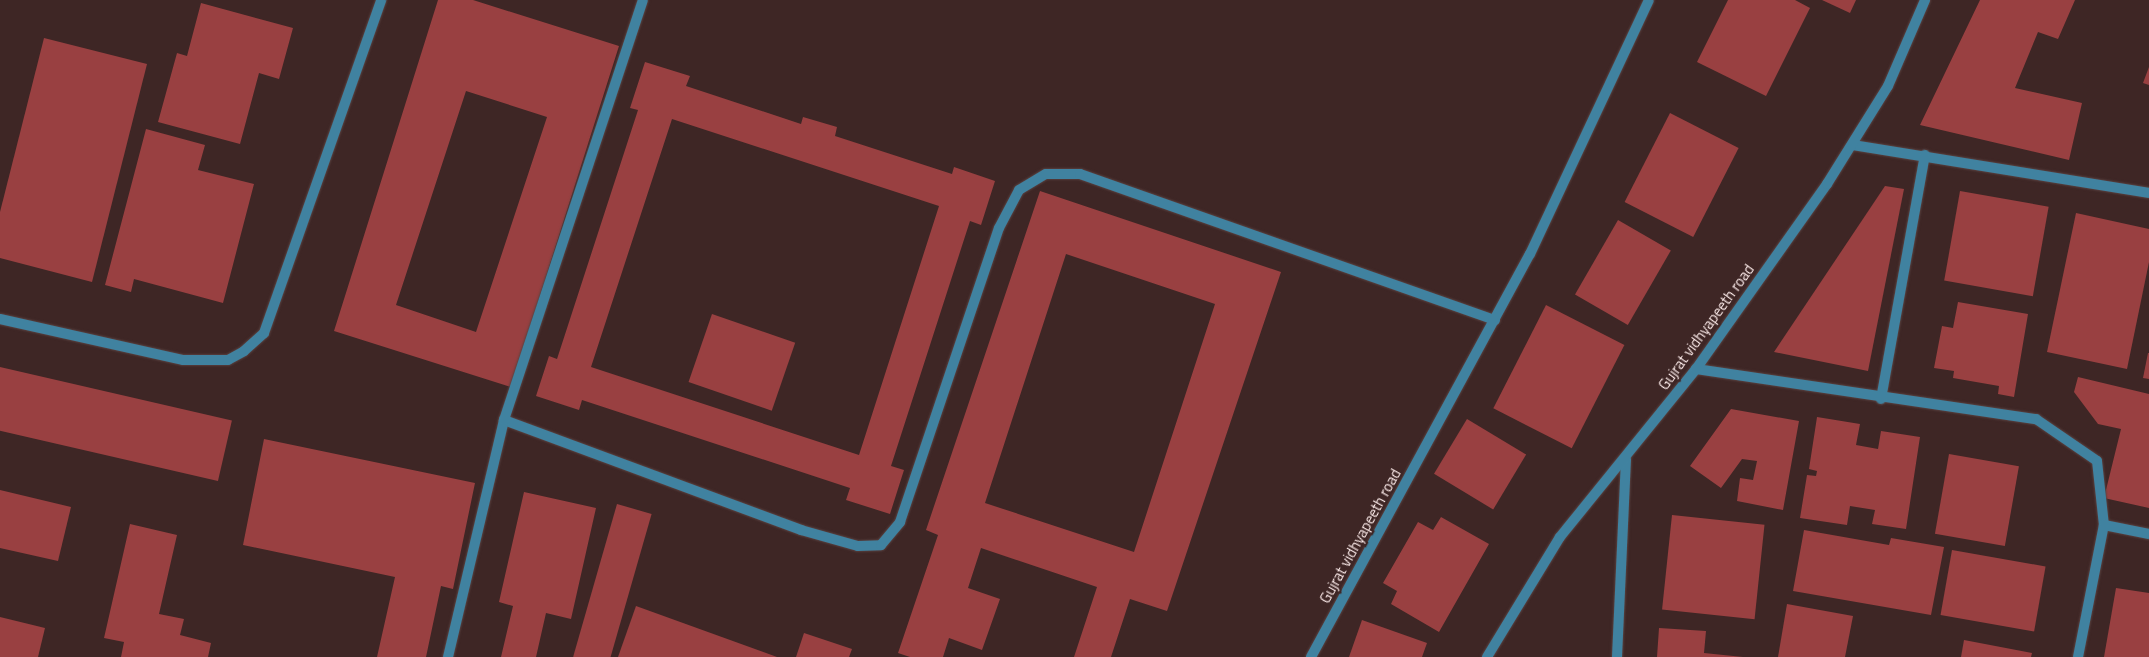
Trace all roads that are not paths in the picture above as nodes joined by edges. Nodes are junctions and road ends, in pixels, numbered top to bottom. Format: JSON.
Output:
{"nodes":[{"id":1,"x":381,"y":0,"type":"edge"},
{"id":2,"x":643,"y":0,"type":"edge"},
{"id":3,"x":1649,"y":0,"type":"edge"},
{"id":4,"x":1925,"y":0,"type":"edge"},
{"id":5,"x":1853,"y":145,"type":"junction"},
{"id":6,"x":1925,"y":155,"type":"junction"},
{"id":7,"x":2149,"y":193,"type":"edge"},
{"id":8,"x":0,"y":319,"type":"edge"},
{"id":9,"x":1495,"y":320,"type":"junction"},
{"id":10,"x":1696,"y":369,"type":"junction"},
{"id":11,"x":1881,"y":399,"type":"junction"},
{"id":12,"x":504,"y":420,"type":"junction"},
{"id":13,"x":1626,"y":459,"type":"junction"},
{"id":14,"x":2104,"y":525,"type":"junction"},
{"id":15,"x":2149,"y":534,"type":"edge"},
{"id":16,"x":448,"y":657,"type":"edge"},
{"id":17,"x":1311,"y":657,"type":"edge"},
{"id":18,"x":1487,"y":657,"type":"edge"},
{"id":19,"x":1617,"y":657,"type":"edge"},
{"id":20,"x":2078,"y":657,"type":"edge"}],
"edges":[{"from":1,"to":8,"type":"street"},
{"from":2,"to":12,"type":"street"},
{"from":3,"to":9,"type":"street","name":"Gujrat vidhyapeeth road"},
{"from":4,"to":5,"type":"street","name":"Gujrat vidhyapeeth road"},
{"from":5,"to":6,"type":"street"},
{"from":5,"to":10,"type":"street","name":"Gujrat vidhyapeeth road"},
{"from":6,"to":7,"type":"street"},
{"from":6,"to":11,"type":"street"},
{"from":9,"to":12,"type":"street"},
{"from":9,"to":17,"type":"street","name":"Gujrat vidhyapeeth road"},
{"from":10,"to":11,"type":"street"},
{"from":10,"to":13,"type":"street","name":"Gujrat vidhyapeeth road"},
{"from":11,"to":14,"type":"street"},
{"from":12,"to":16,"type":"street"},
{"from":13,"to":18,"type":"street","name":"Gujrat vidhyapeeth road"},
{"from":13,"to":19,"type":"street"},
{"from":14,"to":15,"type":"street"},
{"from":14,"to":20,"type":"street"}]}
